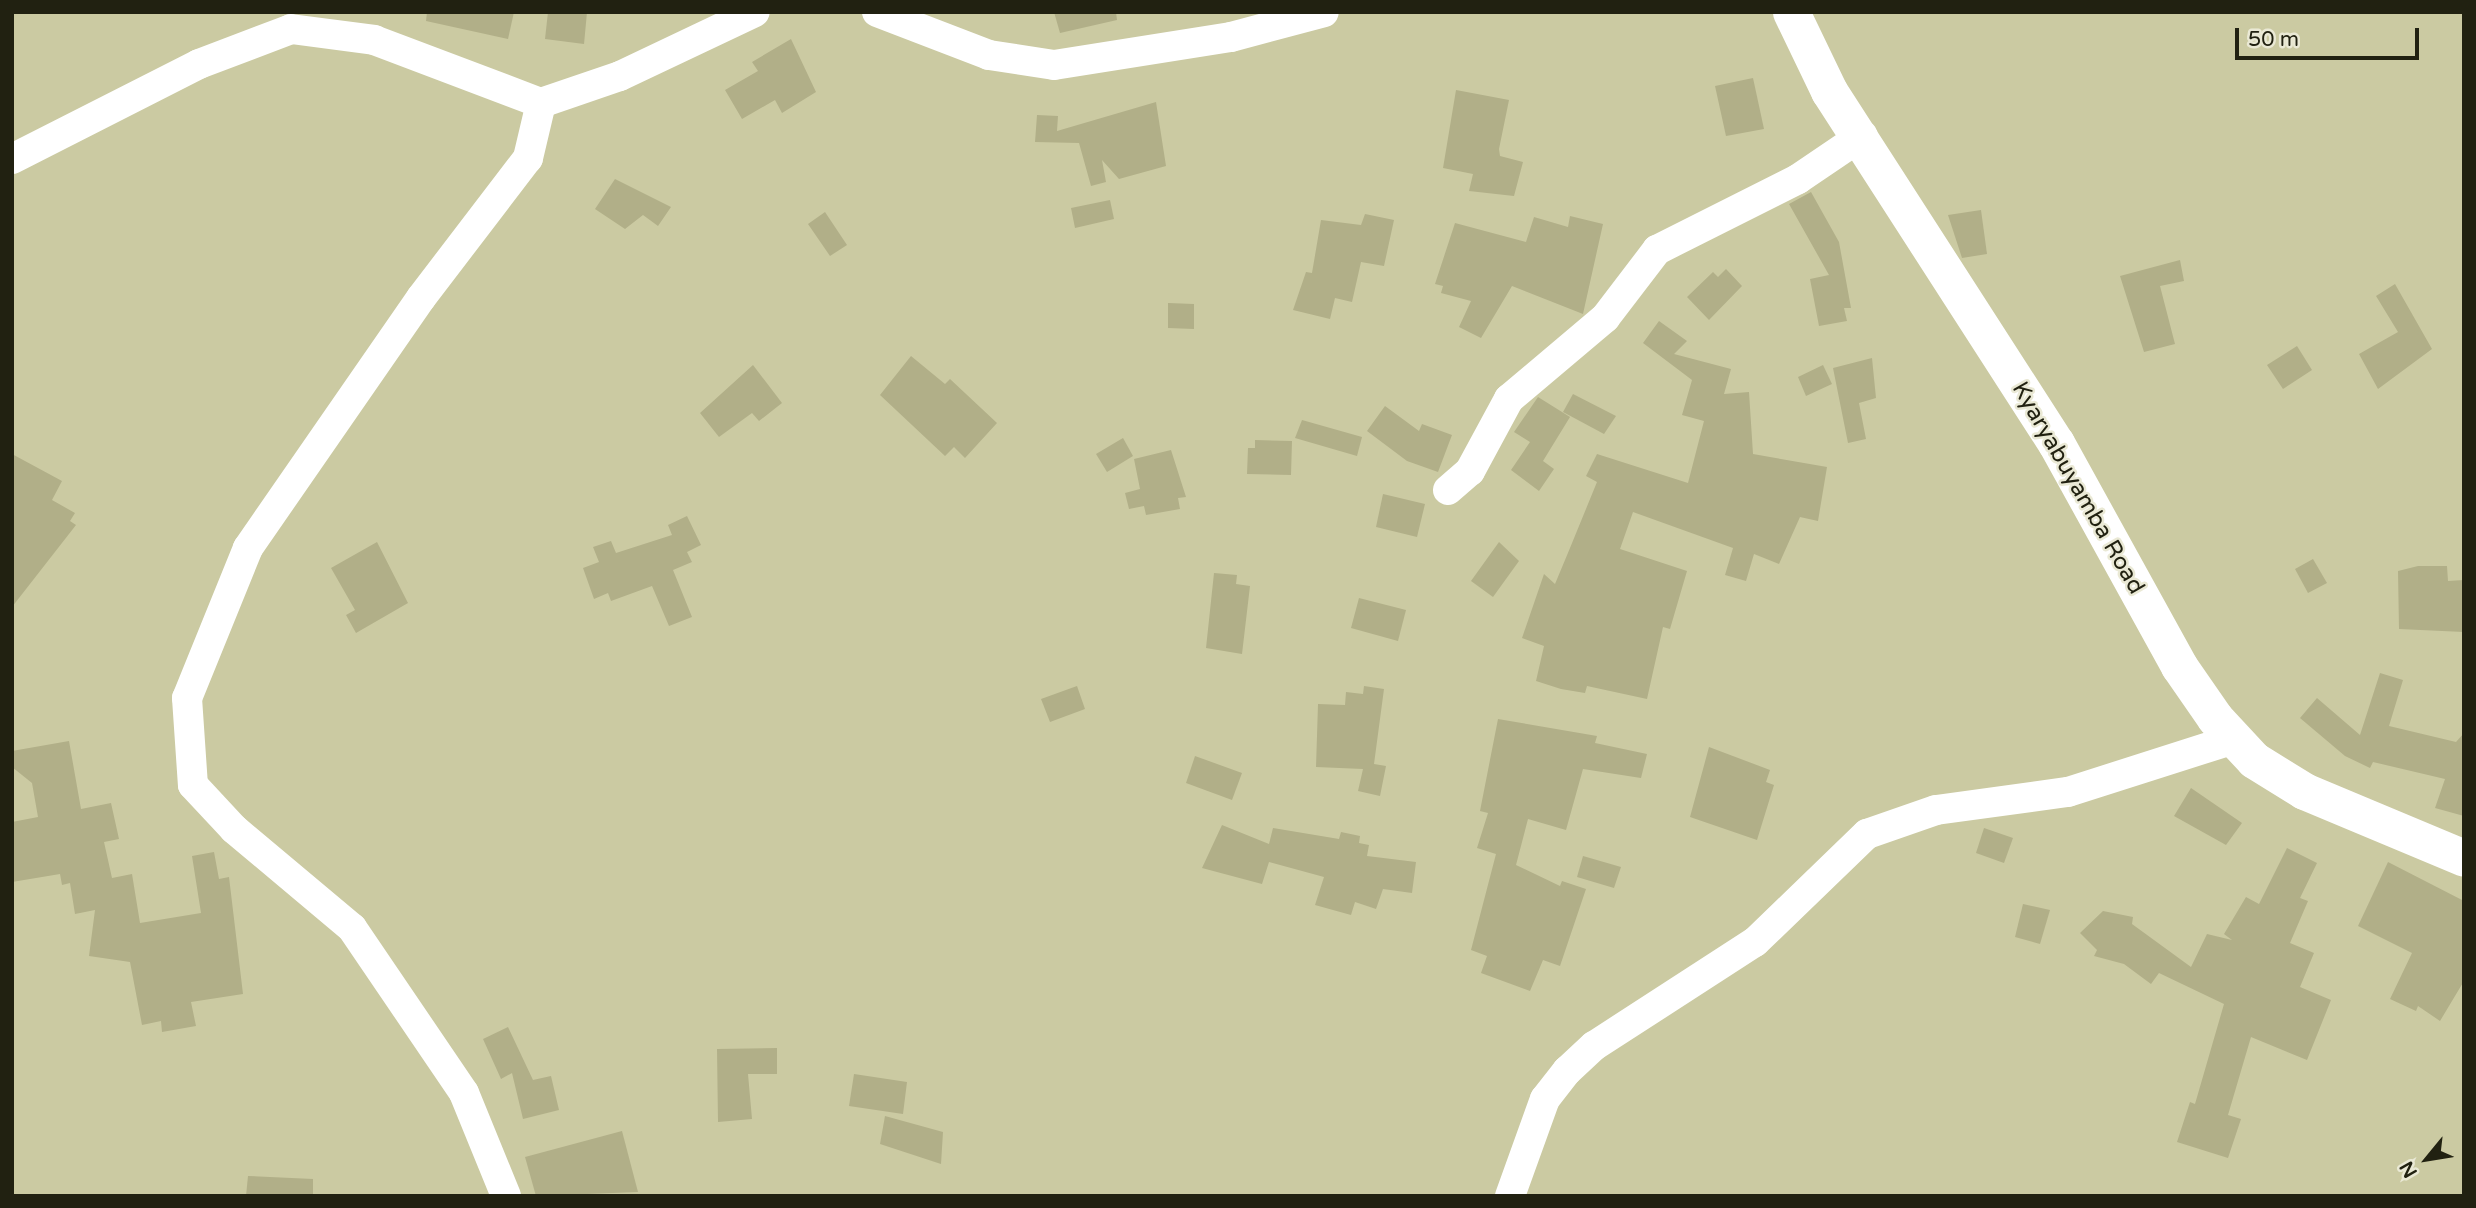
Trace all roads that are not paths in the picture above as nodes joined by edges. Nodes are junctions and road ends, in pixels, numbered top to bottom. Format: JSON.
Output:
{"nodes":[{"id":1,"x":755,"y":12,"type":"edge"},
{"id":2,"x":877,"y":12,"type":"edge"},
{"id":3,"x":1324,"y":12,"type":"edge"},
{"id":4,"x":1791,"y":12,"type":"edge"},
{"id":5,"x":541,"y":103,"type":"junction"},
{"id":6,"x":1863,"y":135,"type":"junction"},
{"id":7,"x":12,"y":159,"type":"edge"},
{"id":8,"x":1448,"y":490,"type":"dead end"},
{"id":9,"x":2234,"y":739,"type":"junction"},
{"id":10,"x":2464,"y":858,"type":"edge"},
{"id":11,"x":506,"y":1196,"type":"edge"},
{"id":12,"x":1510,"y":1196,"type":"edge"}],
"edges":[{"from":1,"to":5,"type":"street"},
{"from":2,"to":3,"type":"street"},
{"from":4,"to":6,"type":"street","name":"Kyaryabuyamba Road"},
{"from":5,"to":7,"type":"street"},
{"from":5,"to":11,"type":"street"},
{"from":6,"to":8,"type":"street"},
{"from":6,"to":9,"type":"street","name":"Kyaryabuyamba Road"},
{"from":9,"to":10,"type":"street","name":"Kyaryabuyamba Road"},
{"from":9,"to":12,"type":"street"}]}
